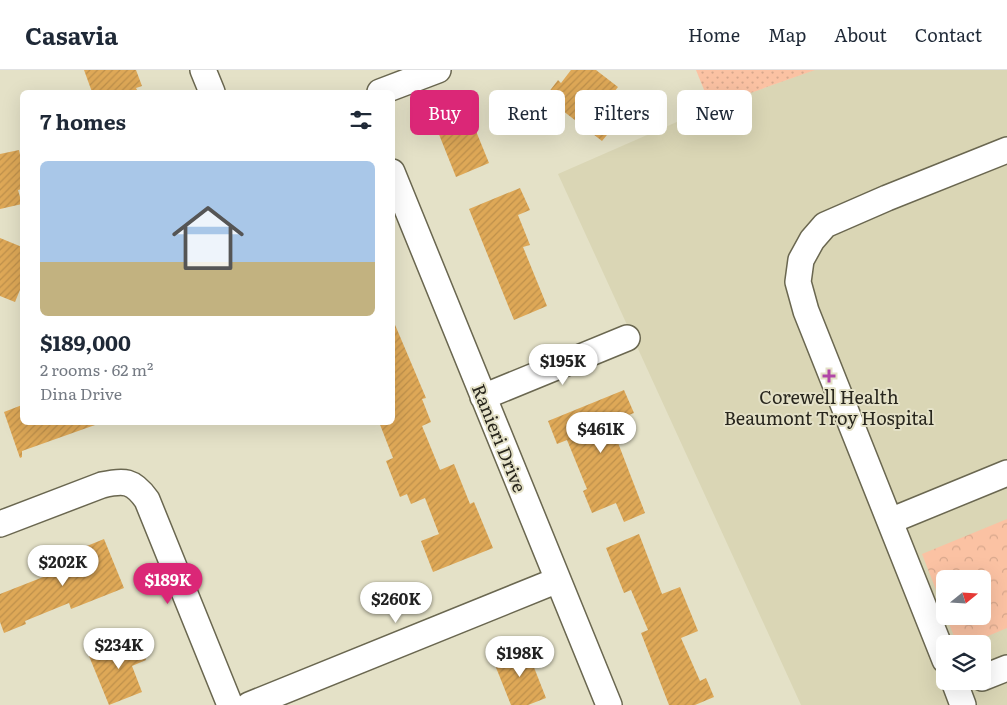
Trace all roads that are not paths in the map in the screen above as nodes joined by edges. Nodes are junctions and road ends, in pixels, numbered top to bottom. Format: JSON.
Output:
{"nodes":[{"id":1,"x":203,"y":70,"type":"edge"},
{"id":2,"x":438,"y":70,"type":"edge"},
{"id":3,"x":211,"y":90,"type":"edge"},
{"id":4,"x":385,"y":90,"type":"edge"},
{"id":5,"x":1007,"y":150,"type":"edge"},
{"id":6,"x":395,"y":179,"type":"edge"},
{"id":7,"x":627,"y":338,"type":"dead end"},
{"id":8,"x":483,"y":397,"type":"junction"},
{"id":9,"x":1007,"y":474,"type":"edge"},
{"id":10,"x":890,"y":521,"type":"junction"},
{"id":11,"x":0,"y":524,"type":"edge"},
{"id":12,"x":558,"y":580,"type":"junction"},
{"id":13,"x":936,"y":637,"type":"edge"},
{"id":14,"x":1007,"y":668,"type":"edge"},
{"id":15,"x":991,"y":674,"type":"edge"},
{"id":16,"x":230,"y":705,"type":"edge"},
{"id":17,"x":249,"y":705,"type":"edge"},
{"id":18,"x":609,"y":705,"type":"edge"}],
"edges":[{"from":1,"to":3,"type":"street"},
{"from":2,"to":4,"type":"street"},
{"from":5,"to":10,"type":"street"},
{"from":6,"to":8,"type":"street","name":"Ranieri Drive"},
{"from":7,"to":8,"type":"street"},
{"from":8,"to":12,"type":"street","name":"Ranieri Drive"},
{"from":9,"to":10,"type":"street"},
{"from":10,"to":13,"type":"street"},
{"from":11,"to":16,"type":"street"},
{"from":12,"to":17,"type":"street"},
{"from":12,"to":18,"type":"street","name":"Ranieri Drive"},
{"from":14,"to":15,"type":"street"}]}
